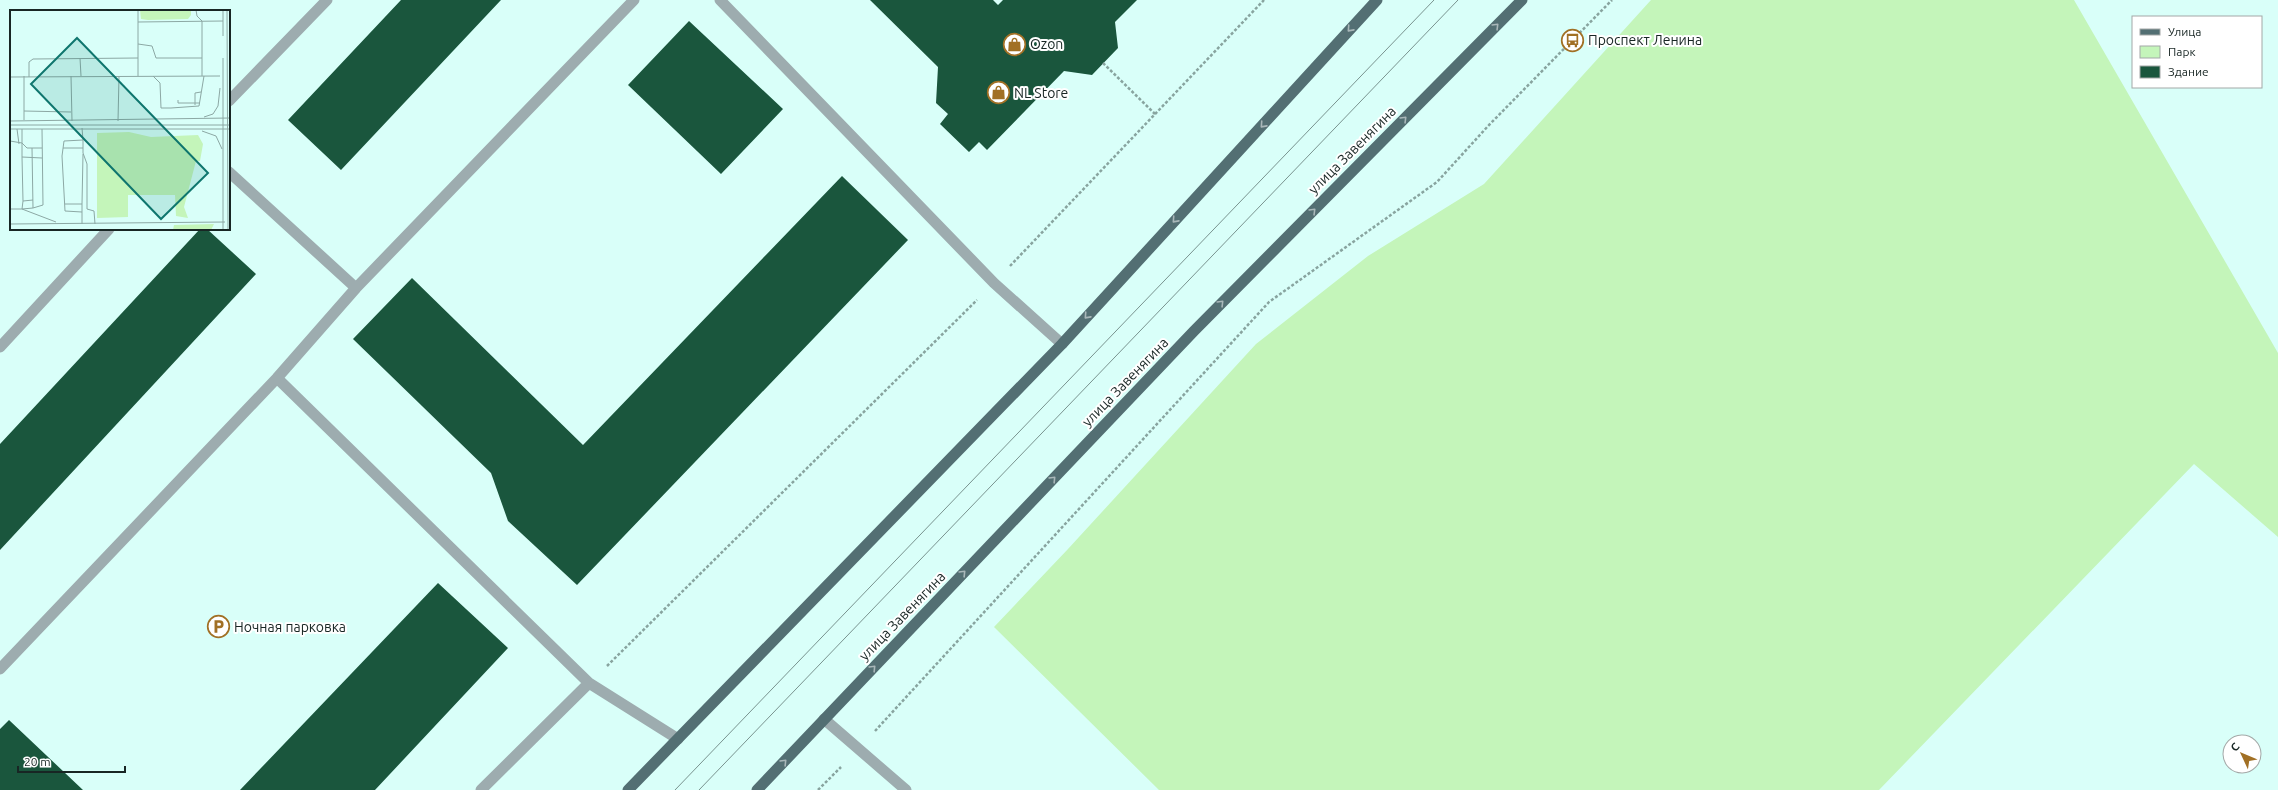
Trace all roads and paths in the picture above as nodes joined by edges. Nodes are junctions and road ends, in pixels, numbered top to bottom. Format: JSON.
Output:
{"nodes":[{"id":1,"x":327,"y":0,"type":"edge"},
{"id":2,"x":634,"y":0,"type":"edge"},
{"id":3,"x":720,"y":0,"type":"edge"},
{"id":4,"x":1264,"y":0,"type":"edge"},
{"id":5,"x":1377,"y":0,"type":"edge"},
{"id":6,"x":1522,"y":0,"type":"edge"},
{"id":7,"x":1612,"y":0,"type":"edge"},
{"id":8,"x":1104,"y":63,"type":"dead end"},
{"id":9,"x":230,"y":100,"type":"edge"},
{"id":10,"x":1155,"y":114,"type":"junction"},
{"id":11,"x":230,"y":173,"type":"edge"},
{"id":12,"x":108,"y":230,"type":"edge"},
{"id":13,"x":994,"y":283,"type":"junction"},
{"id":14,"x":356,"y":288,"type":"junction"},
{"id":15,"x":1062,"y":344,"type":"junction"},
{"id":16,"x":0,"y":347,"type":"edge"},
{"id":17,"x":277,"y":378,"type":"junction"},
{"id":18,"x":0,"y":669,"type":"edge"},
{"id":19,"x":589,"y":683,"type":"junction"},
{"id":20,"x":824,"y":719,"type":"junction"},
{"id":21,"x":678,"y":739,"type":"junction"},
{"id":22,"x":859,"y":748,"type":"junction"},
{"id":23,"x":481,"y":790,"type":"edge"},
{"id":24,"x":628,"y":790,"type":"edge"},
{"id":25,"x":757,"y":790,"type":"edge"},
{"id":26,"x":818,"y":790,"type":"edge"},
{"id":27,"x":906,"y":790,"type":"edge"}],
"edges":[{"from":1,"to":9,"type":"lane"},
{"from":2,"to":14,"type":"lane"},
{"from":3,"to":13,"type":"lane"},
{"from":4,"to":10,"type":"path"},
{"from":5,"to":15,"type":"main road","one_way":true},
{"from":20,"to":6,"type":"main road","name":"улица Завенягина","one_way":true},
{"from":7,"to":22,"type":"path"},
{"from":8,"to":10,"type":"path"},
{"from":10,"to":13,"type":"path"},
{"from":11,"to":14,"type":"lane"},
{"from":12,"to":16,"type":"lane"},
{"from":13,"to":15,"type":"lane"},
{"from":13,"to":19,"type":"path"},
{"from":14,"to":17,"type":"lane"},
{"from":15,"to":21,"type":"main road"},
{"from":17,"to":18,"type":"lane"},
{"from":17,"to":19,"type":"lane"},
{"from":19,"to":21,"type":"lane"},
{"from":19,"to":23,"type":"lane"},
{"from":20,"to":22,"type":"lane"},
{"from":25,"to":20,"type":"main road","name":"улица Завенягина","one_way":true},
{"from":21,"to":24,"type":"main road"},
{"from":22,"to":26,"type":"path"},
{"from":22,"to":27,"type":"lane"}]}
